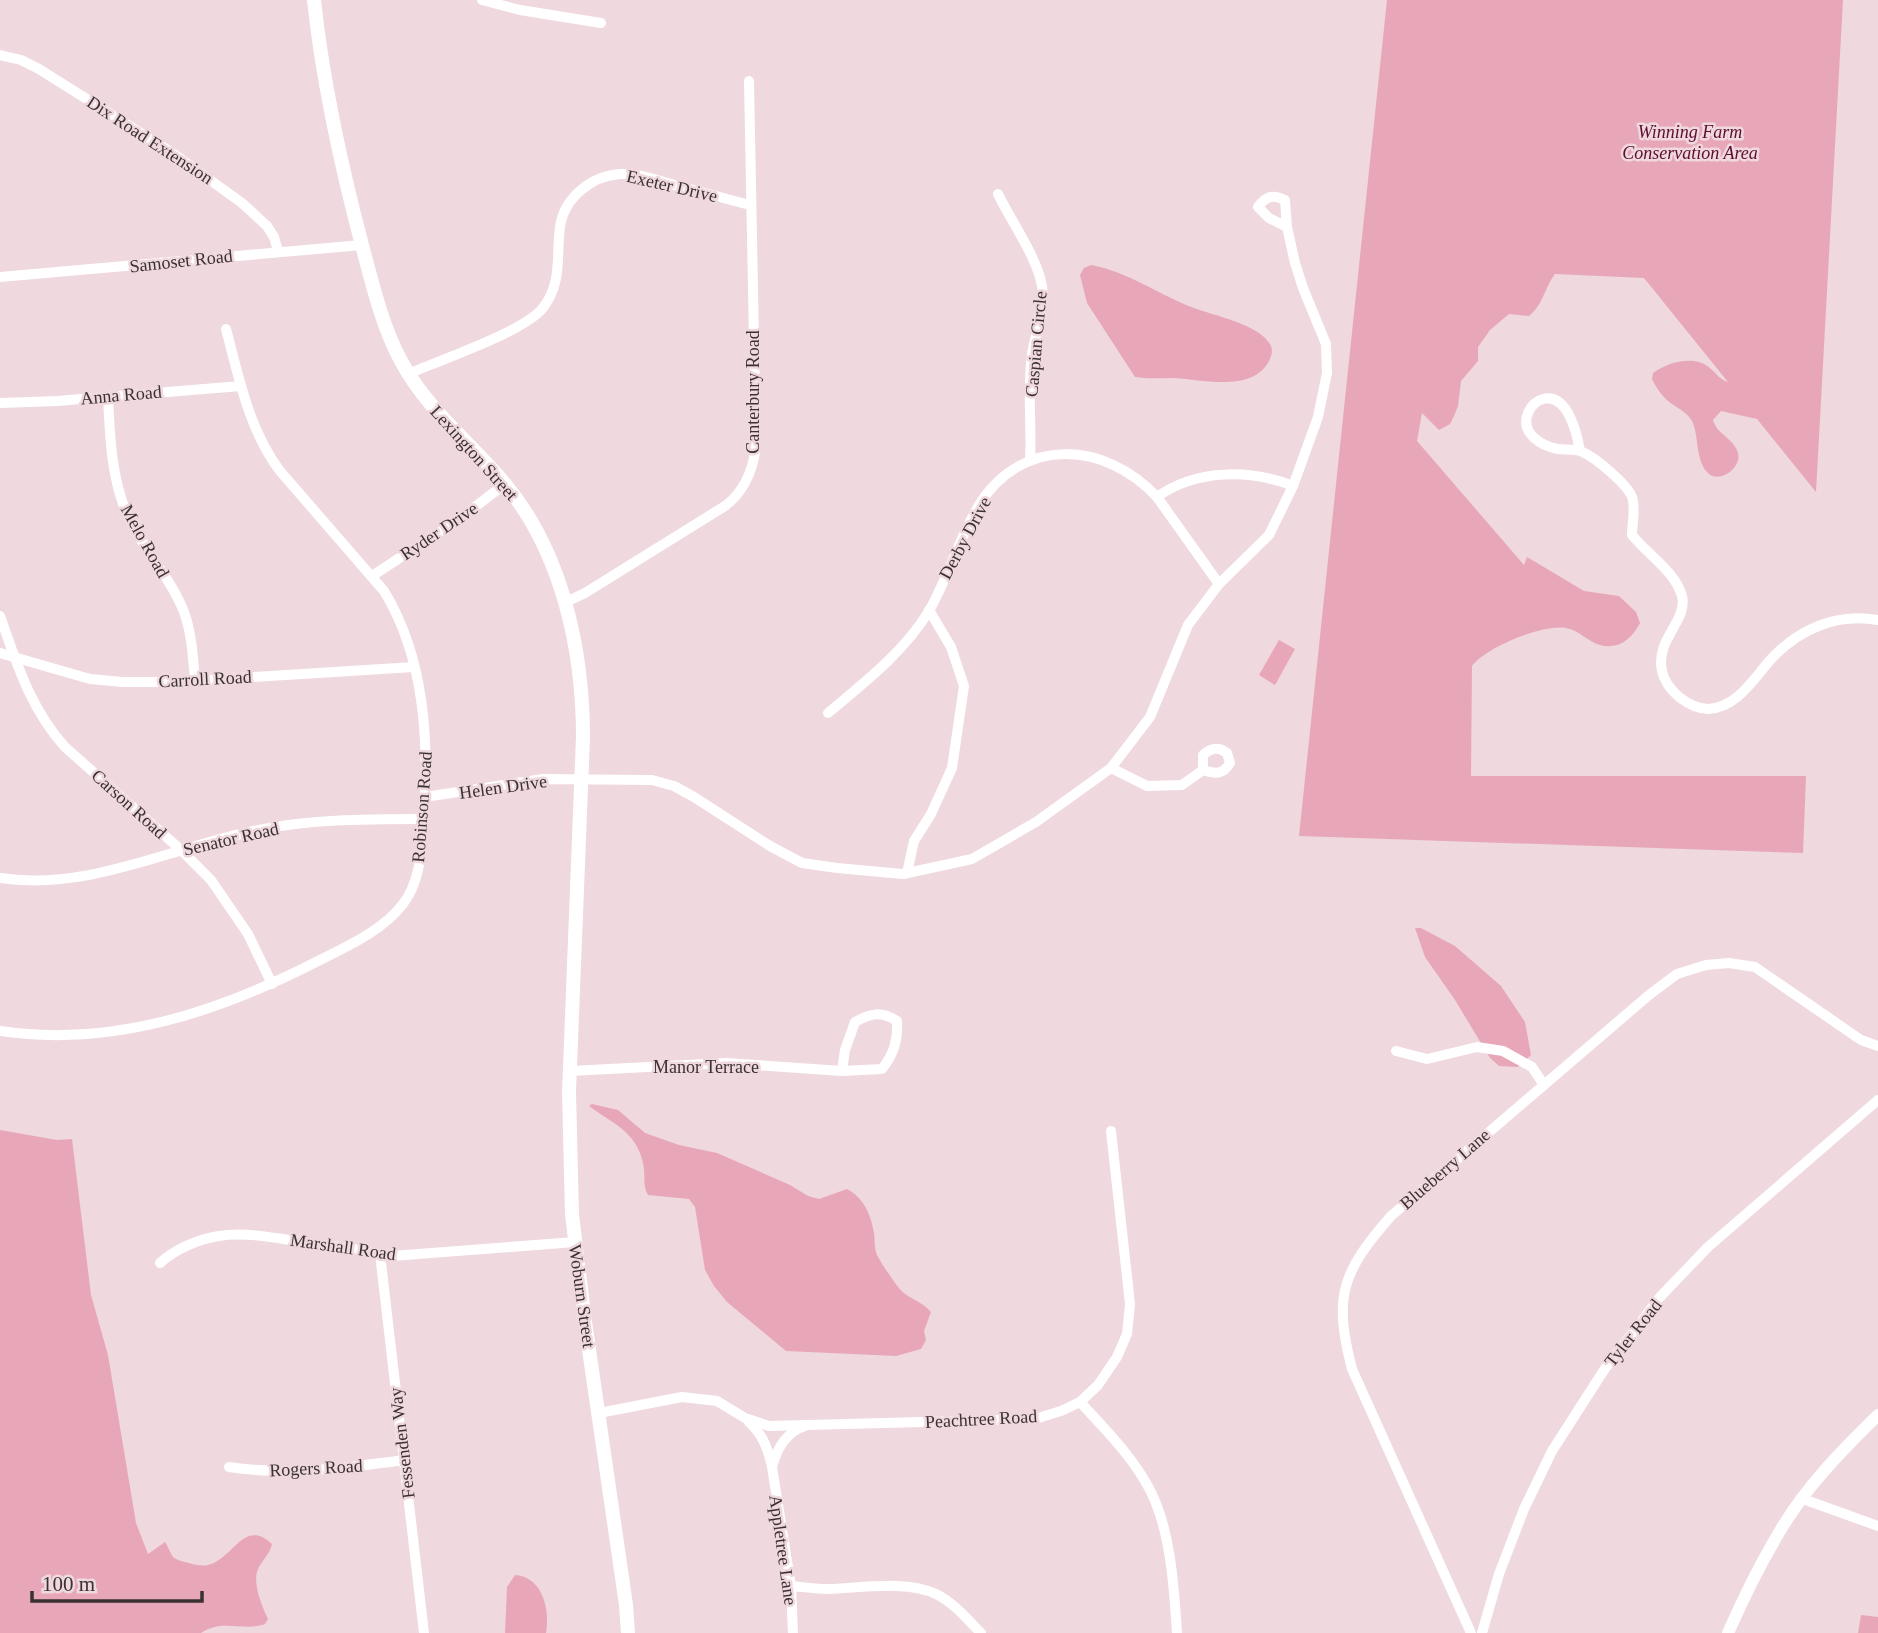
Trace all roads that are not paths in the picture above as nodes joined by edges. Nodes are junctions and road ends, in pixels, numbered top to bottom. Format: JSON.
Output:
{"nodes":[{"id":1,"x":314,"y":0,"type":"edge"},
{"id":2,"x":482,"y":0,"type":"edge"},
{"id":3,"x":601,"y":23,"type":"dead end"},
{"id":4,"x":0,"y":55,"type":"edge"},
{"id":5,"x":749,"y":81,"type":"dead end"},
{"id":6,"x":998,"y":194,"type":"dead end"},
{"id":7,"x":750,"y":205,"type":"junction"},
{"id":8,"x":1287,"y":227,"type":"dead end"},
{"id":9,"x":362,"y":245,"type":"junction"},
{"id":10,"x":278,"y":251,"type":"junction"},
{"id":11,"x":0,"y":277,"type":"edge"},
{"id":12,"x":226,"y":329,"type":"dead end"},
{"id":13,"x":408,"y":374,"type":"junction"},
{"id":14,"x":241,"y":386,"type":"junction"},
{"id":15,"x":108,"y":397,"type":"junction"},
{"id":16,"x":0,"y":403,"type":"edge"},
{"id":17,"x":1580,"y":451,"type":"junction"},
{"id":18,"x":1030,"y":461,"type":"junction"},
{"id":19,"x":505,"y":484,"type":"junction"},
{"id":20,"x":1293,"y":486,"type":"junction"},
{"id":21,"x":1157,"y":497,"type":"junction"},
{"id":22,"x":372,"y":576,"type":"junction"},
{"id":23,"x":1219,"y":584,"type":"junction"},
{"id":24,"x":564,"y":603,"type":"junction"},
{"id":25,"x":929,"y":610,"type":"junction"},
{"id":26,"x":0,"y":616,"type":"edge"},
{"id":27,"x":1878,"y":620,"type":"edge"},
{"id":28,"x":0,"y":653,"type":"edge"},
{"id":29,"x":15,"y":657,"type":"junction"},
{"id":30,"x":414,"y":667,"type":"junction"},
{"id":31,"x":195,"y":681,"type":"junction"},
{"id":32,"x":828,"y":713,"type":"dead end"},
{"id":33,"x":1111,"y":768,"type":"junction"},
{"id":34,"x":1203,"y":770,"type":"dead end"},
{"id":35,"x":582,"y":780,"type":"junction"},
{"id":36,"x":425,"y":797,"type":"junction"},
{"id":37,"x":423,"y":819,"type":"junction"},
{"id":38,"x":181,"y":850,"type":"junction"},
{"id":39,"x":907,"y":873,"type":"junction"},
{"id":40,"x":0,"y":878,"type":"edge"},
{"id":41,"x":575,"y":957,"type":"joint"},
{"id":42,"x":272,"y":984,"type":"junction"},
{"id":43,"x":0,"y":1031,"type":"edge"},
{"id":44,"x":1878,"y":1046,"type":"edge"},
{"id":45,"x":1396,"y":1051,"type":"dead end"},
{"id":46,"x":570,"y":1071,"type":"junction"},
{"id":47,"x":842,"y":1071,"type":"junction"},
{"id":48,"x":1544,"y":1085,"type":"junction"},
{"id":49,"x":1878,"y":1100,"type":"edge"},
{"id":50,"x":1111,"y":1131,"type":"dead end"},
{"id":51,"x":575,"y":1242,"type":"junction"},
{"id":52,"x":380,"y":1254,"type":"junction"},
{"id":53,"x":160,"y":1263,"type":"dead end"},
{"id":54,"x":1080,"y":1402,"type":"junction"},
{"id":55,"x":599,"y":1413,"type":"junction"},
{"id":56,"x":1878,"y":1415,"type":"edge"},
{"id":57,"x":745,"y":1418,"type":"junction"},
{"id":58,"x":809,"y":1425,"type":"junction"},
{"id":59,"x":404,"y":1460,"type":"junction"},
{"id":60,"x":229,"y":1467,"type":"dead end"},
{"id":61,"x":772,"y":1467,"type":"junction"},
{"id":62,"x":1803,"y":1499,"type":"junction"},
{"id":63,"x":1878,"y":1526,"type":"edge"},
{"id":64,"x":791,"y":1586,"type":"junction"},
{"id":65,"x":424,"y":1633,"type":"edge"},
{"id":66,"x":628,"y":1633,"type":"edge"},
{"id":67,"x":793,"y":1633,"type":"edge"},
{"id":68,"x":981,"y":1633,"type":"edge"},
{"id":69,"x":1177,"y":1633,"type":"edge"},
{"id":70,"x":1471,"y":1633,"type":"edge"},
{"id":71,"x":1482,"y":1633,"type":"edge"},
{"id":72,"x":1728,"y":1633,"type":"edge"}],
"edges":[{"from":1,"to":9,"type":"main road","name":"Lexington Street"},
{"from":2,"to":3,"type":"street"},
{"from":4,"to":10,"type":"street","name":"Dix Road Extension"},
{"from":5,"to":7,"type":"street","name":"Canterbury Road"},
{"from":6,"to":18,"type":"street","name":"Caspian Circle"},
{"from":7,"to":13,"type":"street","name":"Exeter Drive"},
{"from":7,"to":24,"type":"street","name":"Canterbury Road"},
{"from":8,"to":20,"type":"street","name":"Helen Drive"},
{"from":9,"to":10,"type":"street","name":"Samoset Road"},
{"from":9,"to":13,"type":"main road","name":"Lexington Street"},
{"from":10,"to":11,"type":"street","name":"Samoset Road"},
{"from":12,"to":14,"type":"street","name":"Robinson Road"},
{"from":13,"to":19,"type":"main road","name":"Lexington Street"},
{"from":14,"to":15,"type":"street","name":"Anna Road"},
{"from":14,"to":22,"type":"street","name":"Robinson Road"},
{"from":15,"to":16,"type":"street","name":"Anna Road"},
{"from":15,"to":31,"type":"street","name":"Melo Road"},
{"from":17,"to":17,"type":"street"},
{"from":17,"to":27,"type":"street"},
{"from":18,"to":21,"type":"street","name":"Derby Drive"},
{"from":18,"to":25,"type":"street","name":"Derby Drive"},
{"from":19,"to":22,"type":"street","name":"Ryder Drive"},
{"from":19,"to":24,"type":"main road","name":"Lexington Street"},
{"from":20,"to":21,"type":"street"},
{"from":20,"to":23,"type":"street","name":"Helen Drive"},
{"from":21,"to":23,"type":"street","name":"Derby Drive"},
{"from":22,"to":30,"type":"street","name":"Robinson Road"},
{"from":23,"to":33,"type":"street","name":"Helen Drive"},
{"from":24,"to":35,"type":"main road","name":"Lexington Street"},
{"from":25,"to":32,"type":"street","name":"Derby Drive"},
{"from":25,"to":39,"type":"street"},
{"from":26,"to":29,"type":"street","name":"Carson Road"},
{"from":28,"to":29,"type":"street","name":"Carroll Road"},
{"from":29,"to":31,"type":"street","name":"Carroll Road"},
{"from":29,"to":38,"type":"street","name":"Carson Road"},
{"from":30,"to":31,"type":"street","name":"Carroll Road"},
{"from":30,"to":36,"type":"street","name":"Robinson Road"},
{"from":33,"to":34,"type":"street"},
{"from":33,"to":39,"type":"street","name":"Helen Drive"},
{"from":35,"to":36,"type":"street","name":"Helen Drive"},
{"from":35,"to":39,"type":"street","name":"Helen Drive"},
{"from":35,"to":41,"type":"main road","name":"Lexington Street"},
{"from":36,"to":37,"type":"street","name":"Robinson Road"},
{"from":37,"to":38,"type":"street","name":"Senator Road"},
{"from":37,"to":42,"type":"street","name":"Robinson Road"},
{"from":38,"to":40,"type":"street","name":"Senator Road"},
{"from":38,"to":42,"type":"street","name":"Carson Road"},
{"from":41,"to":46,"type":"main road","name":"Woburn Street"},
{"from":42,"to":43,"type":"street","name":"Robinson Road"},
{"from":44,"to":48,"type":"street","name":"Blueberry Lane"},
{"from":45,"to":48,"type":"street"},
{"from":46,"to":47,"type":"street","name":"Manor Terrace"},
{"from":46,"to":51,"type":"main road","name":"Woburn Street"},
{"from":47,"to":47,"type":"street","name":"Manor Terrace"},
{"from":48,"to":70,"type":"street","name":"Blueberry Lane"},
{"from":49,"to":71,"type":"street","name":"Tyler Road"},
{"from":50,"to":54,"type":"street","name":"Peachtree Road"},
{"from":51,"to":52,"type":"street","name":"Marshall Road"},
{"from":51,"to":55,"type":"main road","name":"Woburn Street"},
{"from":52,"to":53,"type":"street","name":"Marshall Road"},
{"from":52,"to":59,"type":"street","name":"Fessenden Way"},
{"from":54,"to":58,"type":"street","name":"Peachtree Road"},
{"from":54,"to":69,"type":"street"},
{"from":55,"to":57,"type":"street","name":"Peachtree Road"},
{"from":55,"to":66,"type":"main road","name":"Woburn Street"},
{"from":56,"to":62,"type":"street"},
{"from":57,"to":58,"type":"street","name":"Peachtree Road"},
{"from":57,"to":61,"type":"street","name":"Appletree Lane"},
{"from":58,"to":61,"type":"street"},
{"from":59,"to":60,"type":"street","name":"Rogers Road"},
{"from":59,"to":65,"type":"street","name":"Fessenden Way"},
{"from":61,"to":64,"type":"street","name":"Appletree Lane"},
{"from":62,"to":63,"type":"street"},
{"from":62,"to":72,"type":"street"},
{"from":64,"to":67,"type":"street","name":"Appletree Lane"},
{"from":64,"to":68,"type":"street"}]}
